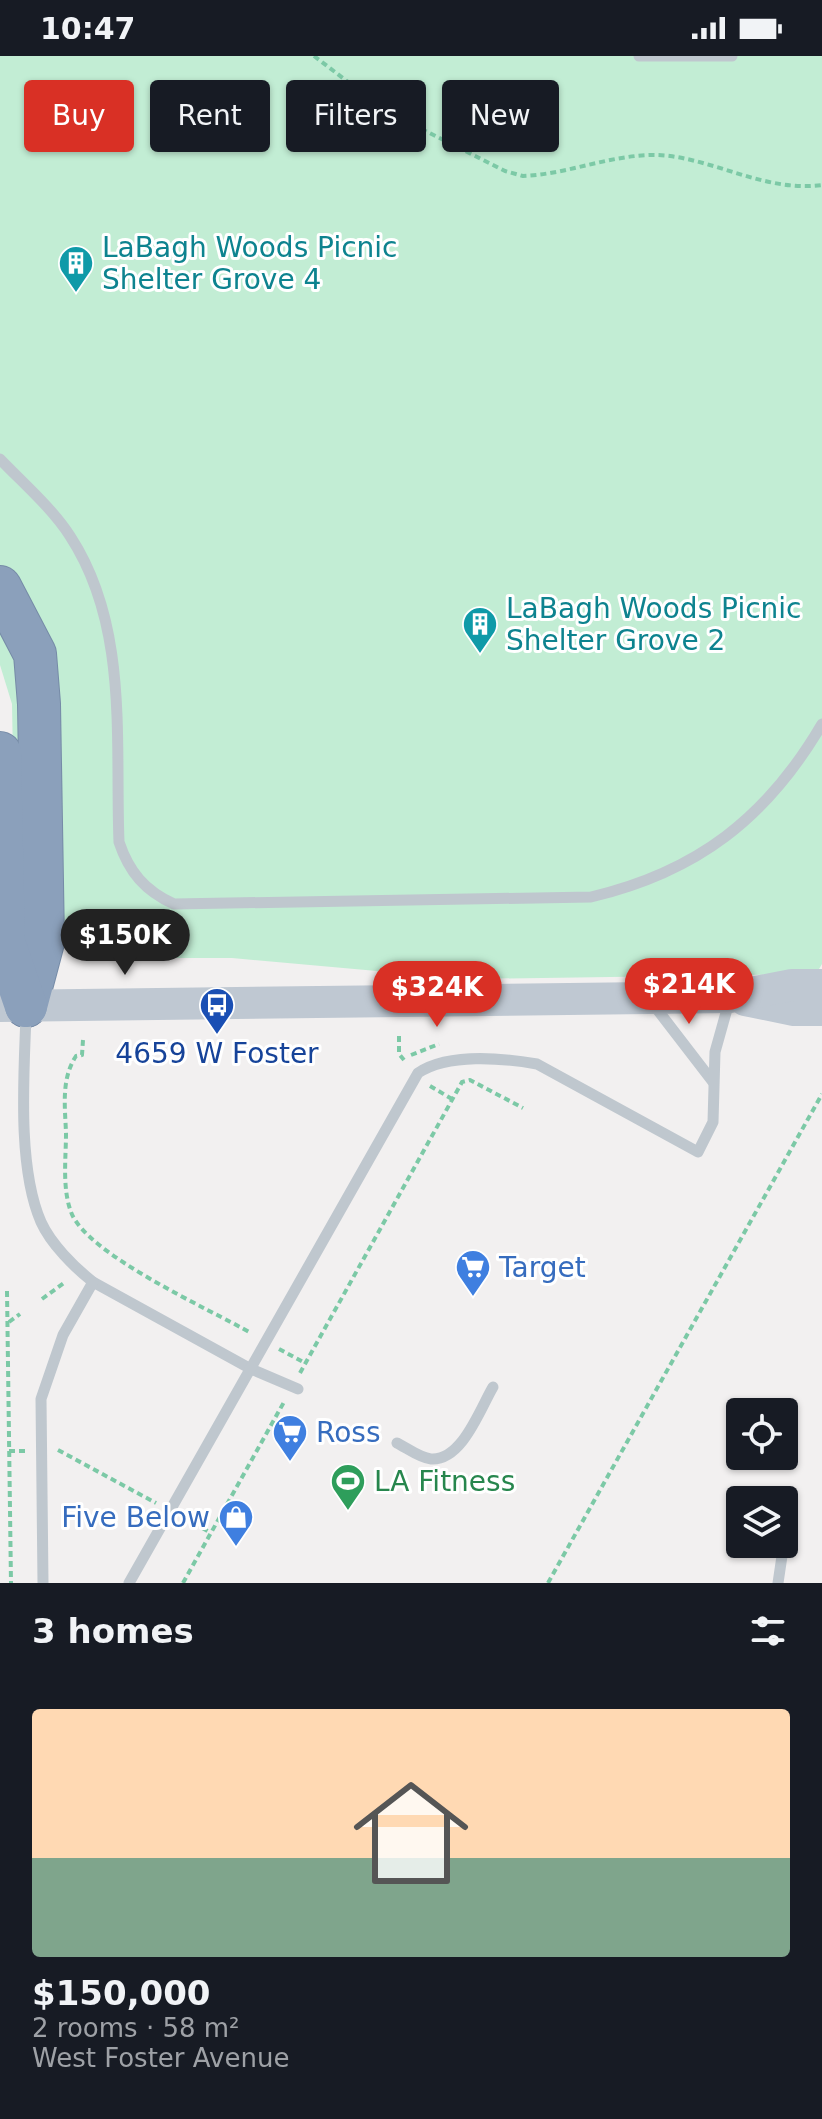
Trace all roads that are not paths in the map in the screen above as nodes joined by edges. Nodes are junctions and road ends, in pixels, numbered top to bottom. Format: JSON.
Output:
{"nodes":[{"id":1,"x":639,"y":56,"type":"edge"},
{"id":2,"x":732,"y":56,"type":"edge"},
{"id":3,"x":0,"y":459,"type":"edge"},
{"id":4,"x":0,"y":587,"type":"edge"},
{"id":5,"x":822,"y":724,"type":"edge"},
{"id":6,"x":0,"y":753,"type":"edge"},
{"id":7,"x":2,"y":846,"type":"edge"},
{"id":8,"x":822,"y":985,"type":"edge"},
{"id":9,"x":730,"y":997,"type":"junction"},
{"id":10,"x":649,"y":998,"type":"junction"},
{"id":11,"x":13,"y":1006,"type":"edge"},
{"id":12,"x":822,"y":1010,"type":"edge"},
{"id":13,"x":714,"y":1082,"type":"junction"},
{"id":14,"x":93,"y":1282,"type":"junction"},
{"id":15,"x":251,"y":1369,"type":"junction"},
{"id":16,"x":493,"y":1387,"type":"dead end"},
{"id":17,"x":295,"y":1388,"type":"road end"},
{"id":18,"x":397,"y":1443,"type":"dead end"},
{"id":19,"x":782,"y":1558,"type":"edge"},
{"id":20,"x":43,"y":1583,"type":"edge"},
{"id":21,"x":129,"y":1583,"type":"edge"},
{"id":22,"x":778,"y":1583,"type":"edge"}],
"edges":[{"from":1,"to":2,"type":"lane"},
{"from":3,"to":5,"type":"lane"},
{"from":4,"to":11,"type":"highway"},
{"from":6,"to":7,"type":"highway"},
{"from":7,"to":11,"type":"highway"},
{"from":8,"to":9,"type":"main road"},
{"from":9,"to":10,"type":"main road"},
{"from":9,"to":12,"type":"main road"},
{"from":9,"to":13,"type":"lane"},
{"from":10,"to":11,"type":"main road"},
{"from":10,"to":13,"type":"lane"},
{"from":11,"to":14,"type":"lane"},
{"from":13,"to":15,"type":"lane"},
{"from":14,"to":15,"type":"lane"},
{"from":14,"to":20,"type":"lane"},
{"from":15,"to":17,"type":"lane"},
{"from":15,"to":21,"type":"lane"},
{"from":16,"to":18,"type":"lane"},
{"from":19,"to":22,"type":"lane"}]}
